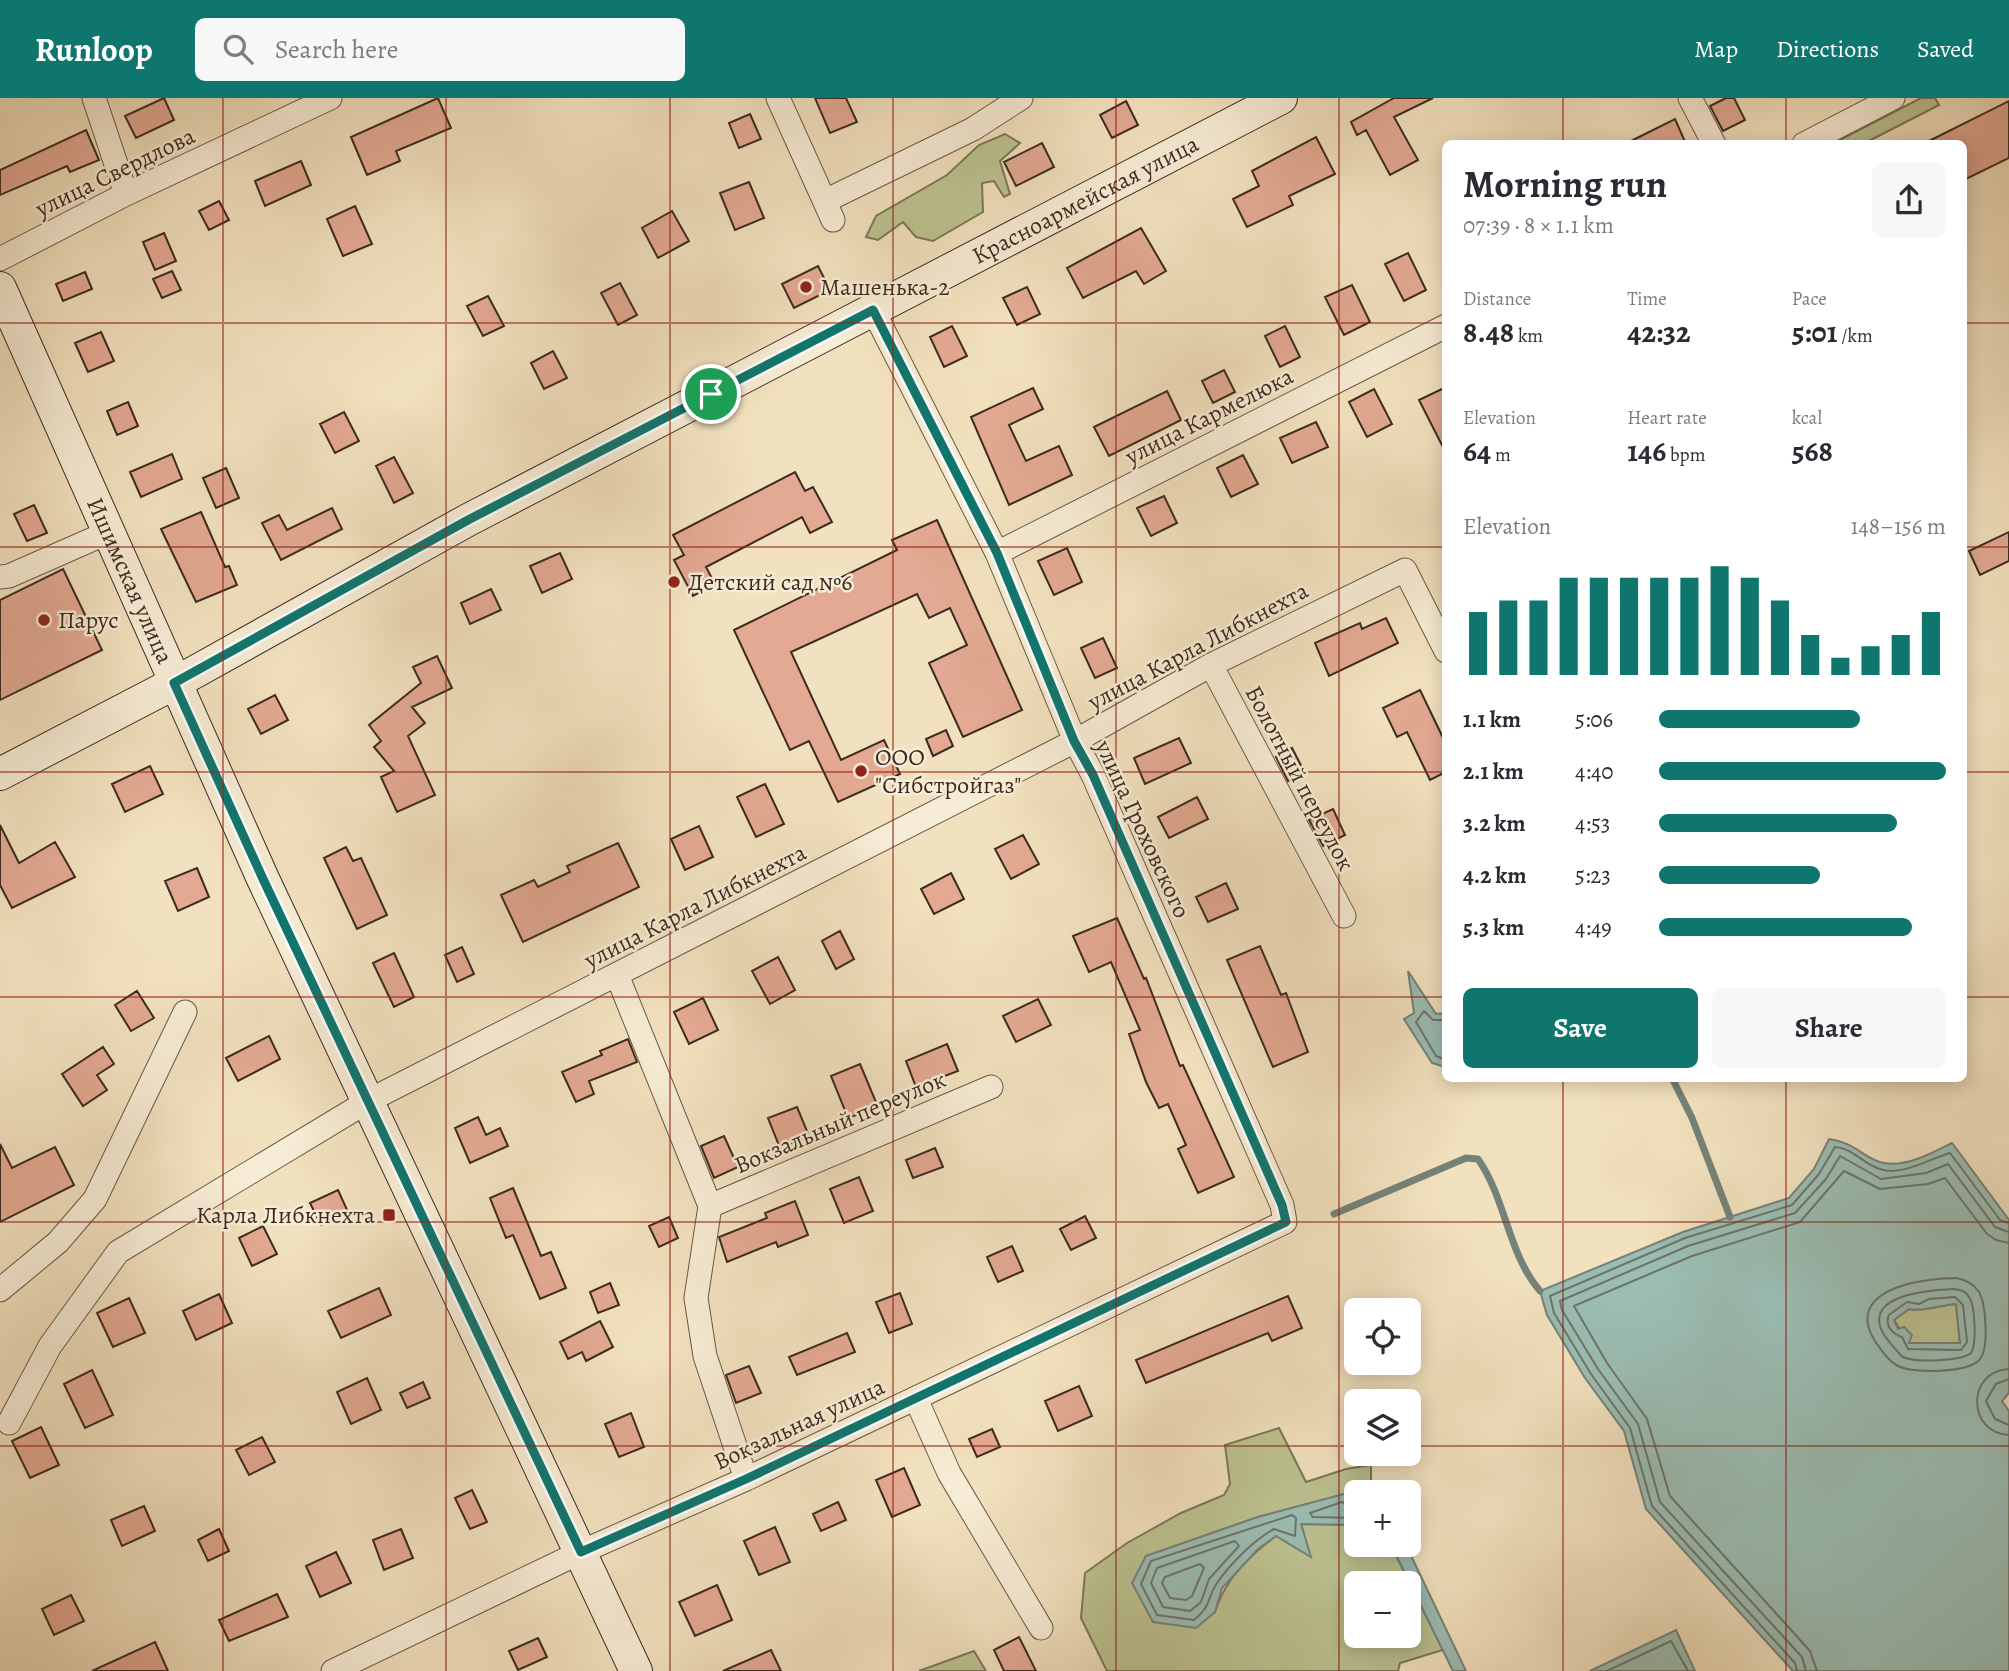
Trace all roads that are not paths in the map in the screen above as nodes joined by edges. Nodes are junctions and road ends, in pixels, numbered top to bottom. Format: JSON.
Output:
{"nodes":[{"id":1,"x":94,"y":98,"type":"edge"},
{"id":2,"x":330,"y":98,"type":"edge"},
{"id":3,"x":778,"y":98,"type":"edge"},
{"id":4,"x":1021,"y":98,"type":"edge"},
{"id":5,"x":1281,"y":98,"type":"edge"},
{"id":6,"x":1690,"y":98,"type":"edge"},
{"id":7,"x":1893,"y":98,"type":"edge"},
{"id":8,"x":1712,"y":140,"type":"edge"},
{"id":9,"x":1812,"y":140,"type":"edge"},
{"id":10,"x":126,"y":194,"type":"junction"},
{"id":11,"x":0,"y":259,"type":"edge"},
{"id":12,"x":0,"y":288,"type":"edge"},
{"id":13,"x":873,"y":310,"type":"junction"},
{"id":14,"x":1442,"y":329,"type":"edge"},
{"id":15,"x":109,"y":532,"type":"junction"},
{"id":16,"x":997,"y":553,"type":"junction"},
{"id":17,"x":0,"y":577,"type":"edge"},
{"id":18,"x":1442,"y":643,"type":"edge"},
{"id":19,"x":1211,"y":665,"type":"junction"},
{"id":20,"x":174,"y":683,"type":"junction"},
{"id":21,"x":1074,"y":741,"type":"junction"},
{"id":22,"x":0,"y":774,"type":"edge"},
{"id":23,"x":1344,"y":916,"type":"dead end"},
{"id":24,"x":617,"y":975,"type":"junction"},
{"id":25,"x":185,"y":1012,"type":"dead end"},
{"id":26,"x":991,"y":1087,"type":"dead end"},
{"id":27,"x":370,"y":1100,"type":"junction"},
{"id":28,"x":710,"y":1206,"type":"junction"},
{"id":29,"x":1286,"y":1222,"type":"joint"},
{"id":30,"x":0,"y":1290,"type":"edge"},
{"id":31,"x":916,"y":1399,"type":"junction"},
{"id":32,"x":9,"y":1423,"type":"dead end"},
{"id":33,"x":746,"y":1479,"type":"junction"},
{"id":34,"x":581,"y":1552,"type":"junction"},
{"id":35,"x":1041,"y":1628,"type":"dead end"},
{"id":36,"x":333,"y":1671,"type":"edge"},
{"id":37,"x":636,"y":1671,"type":"edge"}],
"edges":[{"from":1,"to":10,"type":"street"},
{"from":2,"to":10,"type":"street","name":"улица Свердлова"},
{"from":3,"to":4,"type":"street"},
{"from":5,"to":13,"type":"main road","name":"Красноармейская улица"},
{"from":6,"to":8,"type":"street"},
{"from":7,"to":9,"type":"street"},
{"from":10,"to":11,"type":"street","name":"улица Свердлова"},
{"from":12,"to":15,"type":"main road","name":"Ишимская улица"},
{"from":13,"to":16,"type":"street","name":"улица Гроховского"},
{"from":13,"to":20,"type":"main road","name":"Красноармейская улица"},
{"from":14,"to":16,"type":"street","name":"улица Кармелюка"},
{"from":15,"to":17,"type":"street"},
{"from":15,"to":20,"type":"main road","name":"Ишимская улица"},
{"from":16,"to":21,"type":"street","name":"улица Гроховского"},
{"from":18,"to":19,"type":"street","name":"улица Карла Либкнехта"},
{"from":19,"to":21,"type":"street","name":"улица Карла Либкнехта"},
{"from":19,"to":23,"type":"street","name":"Болотный переулок"},
{"from":20,"to":22,"type":"main road","name":"Красноармейская улица"},
{"from":20,"to":27,"type":"main road","name":"Ишимская улица"},
{"from":21,"to":24,"type":"street","name":"улица Карла Либкнехта"},
{"from":21,"to":29,"type":"street","name":"улица Гроховского"},
{"from":24,"to":27,"type":"street","name":"улица Карла Либкнехта"},
{"from":24,"to":28,"type":"street"},
{"from":25,"to":30,"type":"street"},
{"from":26,"to":28,"type":"street","name":"Вокзальный переулок"},
{"from":27,"to":32,"type":"street","name":"улица Карла Либкнехта"},
{"from":27,"to":34,"type":"main road","name":"Ишимская улица"},
{"from":28,"to":33,"type":"street"},
{"from":29,"to":31,"type":"street","name":"Вокзальная улица"},
{"from":31,"to":33,"type":"street","name":"Вокзальная улица"},
{"from":31,"to":35,"type":"street"},
{"from":33,"to":34,"type":"street","name":"Вокзальная улица"},
{"from":34,"to":36,"type":"street","name":"Вокзальная улица"},
{"from":34,"to":37,"type":"main road","name":"Ишимская улица"}]}
